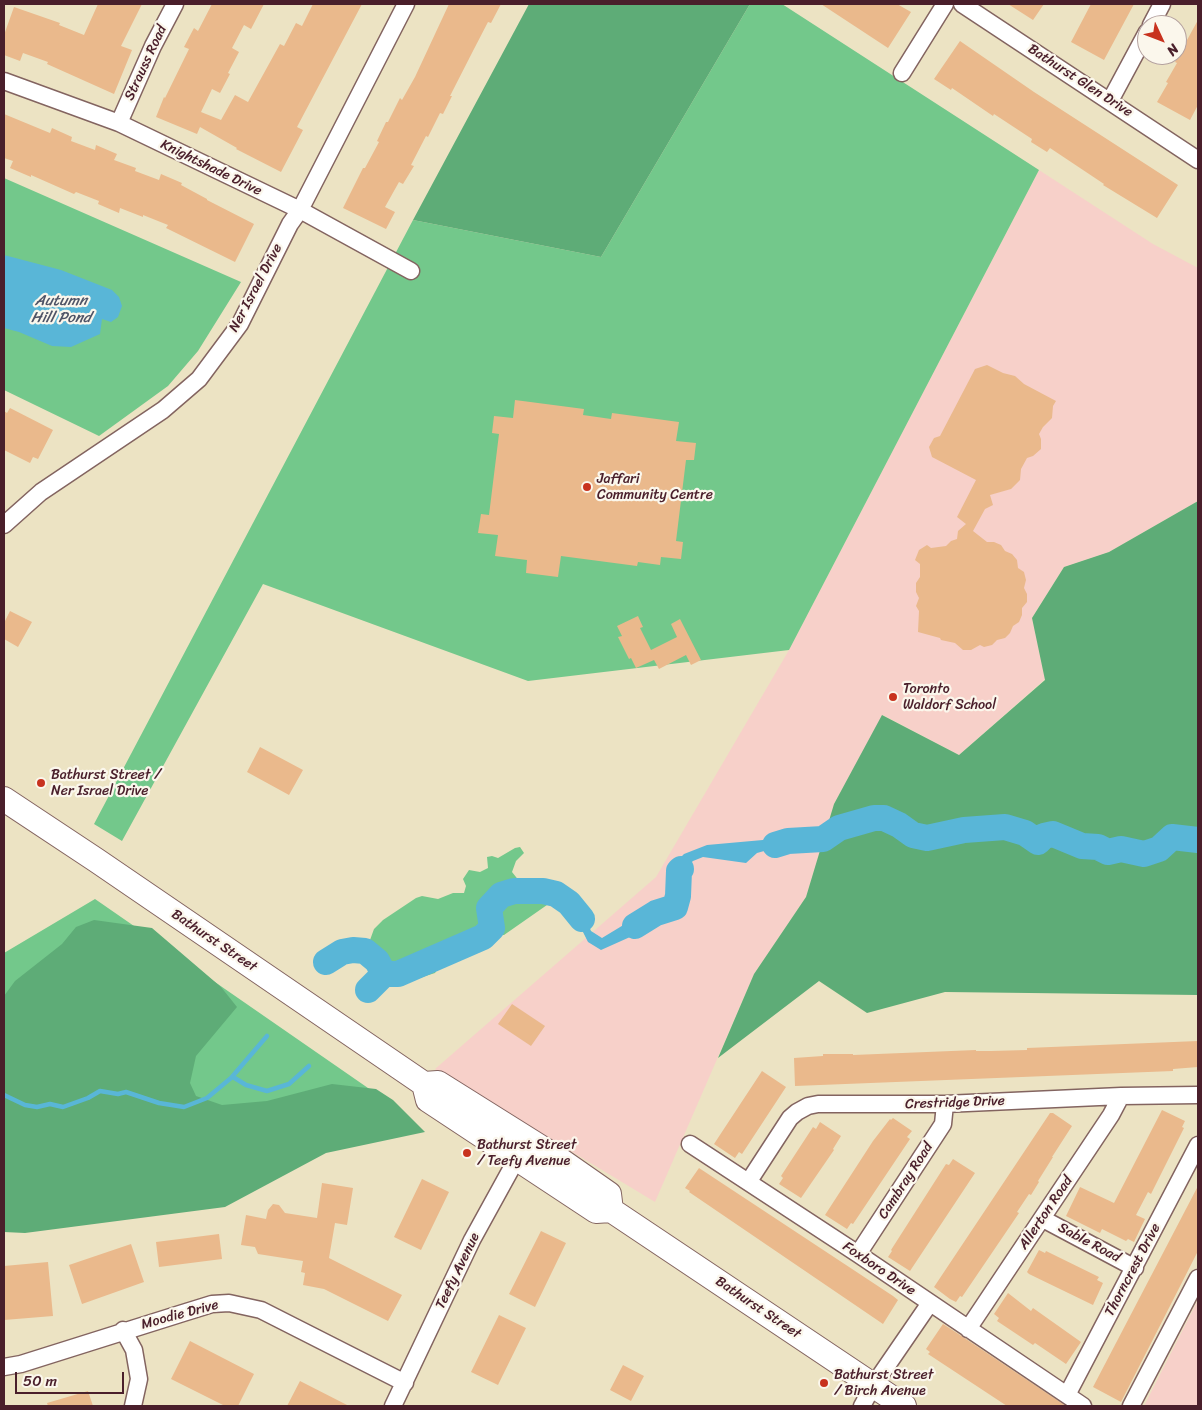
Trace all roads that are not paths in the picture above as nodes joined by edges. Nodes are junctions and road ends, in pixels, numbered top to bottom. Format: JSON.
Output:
{"nodes":[{"id":1,"x":175,"y":4,"type":"edge"},
{"id":2,"x":406,"y":4,"type":"edge"},
{"id":3,"x":945,"y":4,"type":"edge"},
{"id":4,"x":962,"y":4,"type":"edge"},
{"id":5,"x":1137,"y":50,"type":"edge"},
{"id":6,"x":902,"y":72,"type":"dead end"},
{"id":7,"x":4,"y":81,"type":"edge"},
{"id":8,"x":1110,"y":100,"type":"junction"},
{"id":9,"x":120,"y":123,"type":"junction"},
{"id":10,"x":1198,"y":160,"type":"edge"},
{"id":11,"x":300,"y":210,"type":"junction"},
{"id":12,"x":411,"y":271,"type":"dead end"},
{"id":13,"x":4,"y":525,"type":"edge"},
{"id":14,"x":4,"y":799,"type":"edge"},
{"id":15,"x":1198,"y":1095,"type":"edge"},
{"id":16,"x":1121,"y":1096,"type":"junction"},
{"id":17,"x":945,"y":1104,"type":"junction"},
{"id":18,"x":690,"y":1144,"type":"dead end"},
{"id":19,"x":1198,"y":1144,"type":"edge"},
{"id":20,"x":522,"y":1149,"type":"junction"},
{"id":21,"x":748,"y":1181,"type":"junction"},
{"id":22,"x":1043,"y":1219,"type":"junction"},
{"id":23,"x":858,"y":1254,"type":"junction"},
{"id":24,"x":1135,"y":1268,"type":"junction"},
{"id":25,"x":1198,"y":1278,"type":"edge"},
{"id":26,"x":930,"y":1303,"type":"junction"},
{"id":27,"x":968,"y":1329,"type":"junction"},
{"id":28,"x":123,"y":1330,"type":"junction"},
{"id":29,"x":4,"y":1367,"type":"edge"},
{"id":30,"x":405,"y":1382,"type":"junction"},
{"id":31,"x":1067,"y":1395,"type":"junction"},
{"id":32,"x":868,"y":1396,"type":"edge"},
{"id":33,"x":133,"y":1406,"type":"edge"},
{"id":34,"x":393,"y":1406,"type":"edge"},
{"id":35,"x":904,"y":1406,"type":"edge"},
{"id":36,"x":1083,"y":1406,"type":"edge"},
{"id":37,"x":1131,"y":1406,"type":"edge"}],
"edges":[{"from":1,"to":9,"type":"street","name":"Strauss Road"},
{"from":2,"to":11,"type":"street","name":"Ner Israel Drive"},
{"from":3,"to":6,"type":"street"},
{"from":4,"to":8,"type":"street","name":"Bathurst Glen Drive"},
{"from":5,"to":8,"type":"street"},
{"from":7,"to":9,"type":"street","name":"Knightshade Drive"},
{"from":8,"to":10,"type":"street","name":"Bathurst Glen Drive"},
{"from":9,"to":11,"type":"street","name":"Knightshade Drive"},
{"from":11,"to":12,"type":"street","name":"Knightshade Drive"},
{"from":11,"to":13,"type":"street","name":"Ner Israel Drive"},
{"from":14,"to":20,"type":"main road","name":"Bathurst Street"},
{"from":15,"to":16,"type":"street","name":"Crestridge Drive"},
{"from":16,"to":17,"type":"street","name":"Crestridge Drive"},
{"from":16,"to":22,"type":"street","name":"Allerton Road"},
{"from":17,"to":21,"type":"street","name":"Crestridge Drive"},
{"from":17,"to":23,"type":"street","name":"Cambray Road"},
{"from":18,"to":21,"type":"street","name":"Foxboro Drive"},
{"from":19,"to":24,"type":"street","name":"Thorncrest Drive"},
{"from":20,"to":30,"type":"street","name":"Teefy Avenue"},
{"from":20,"to":32,"type":"main road","name":"Bathurst Street"},
{"from":21,"to":23,"type":"street","name":"Foxboro Drive"},
{"from":22,"to":24,"type":"street","name":"Sable Road"},
{"from":22,"to":27,"type":"street","name":"Allerton Road"},
{"from":23,"to":26,"type":"street","name":"Foxboro Drive"},
{"from":24,"to":31,"type":"street","name":"Thorncrest Drive"},
{"from":25,"to":37,"type":"street"},
{"from":26,"to":27,"type":"street","name":"Foxboro Drive"},
{"from":26,"to":32,"type":"street"},
{"from":27,"to":31,"type":"street","name":"Foxboro Drive"},
{"from":28,"to":29,"type":"street","name":"Moodie Drive"},
{"from":28,"to":30,"type":"street","name":"Moodie Drive"},
{"from":28,"to":33,"type":"street"},
{"from":30,"to":34,"type":"street","name":"Teefy Avenue"},
{"from":31,"to":36,"type":"street","name":"Foxboro Drive"},
{"from":32,"to":35,"type":"main road","name":"Bathurst Street"}]}
